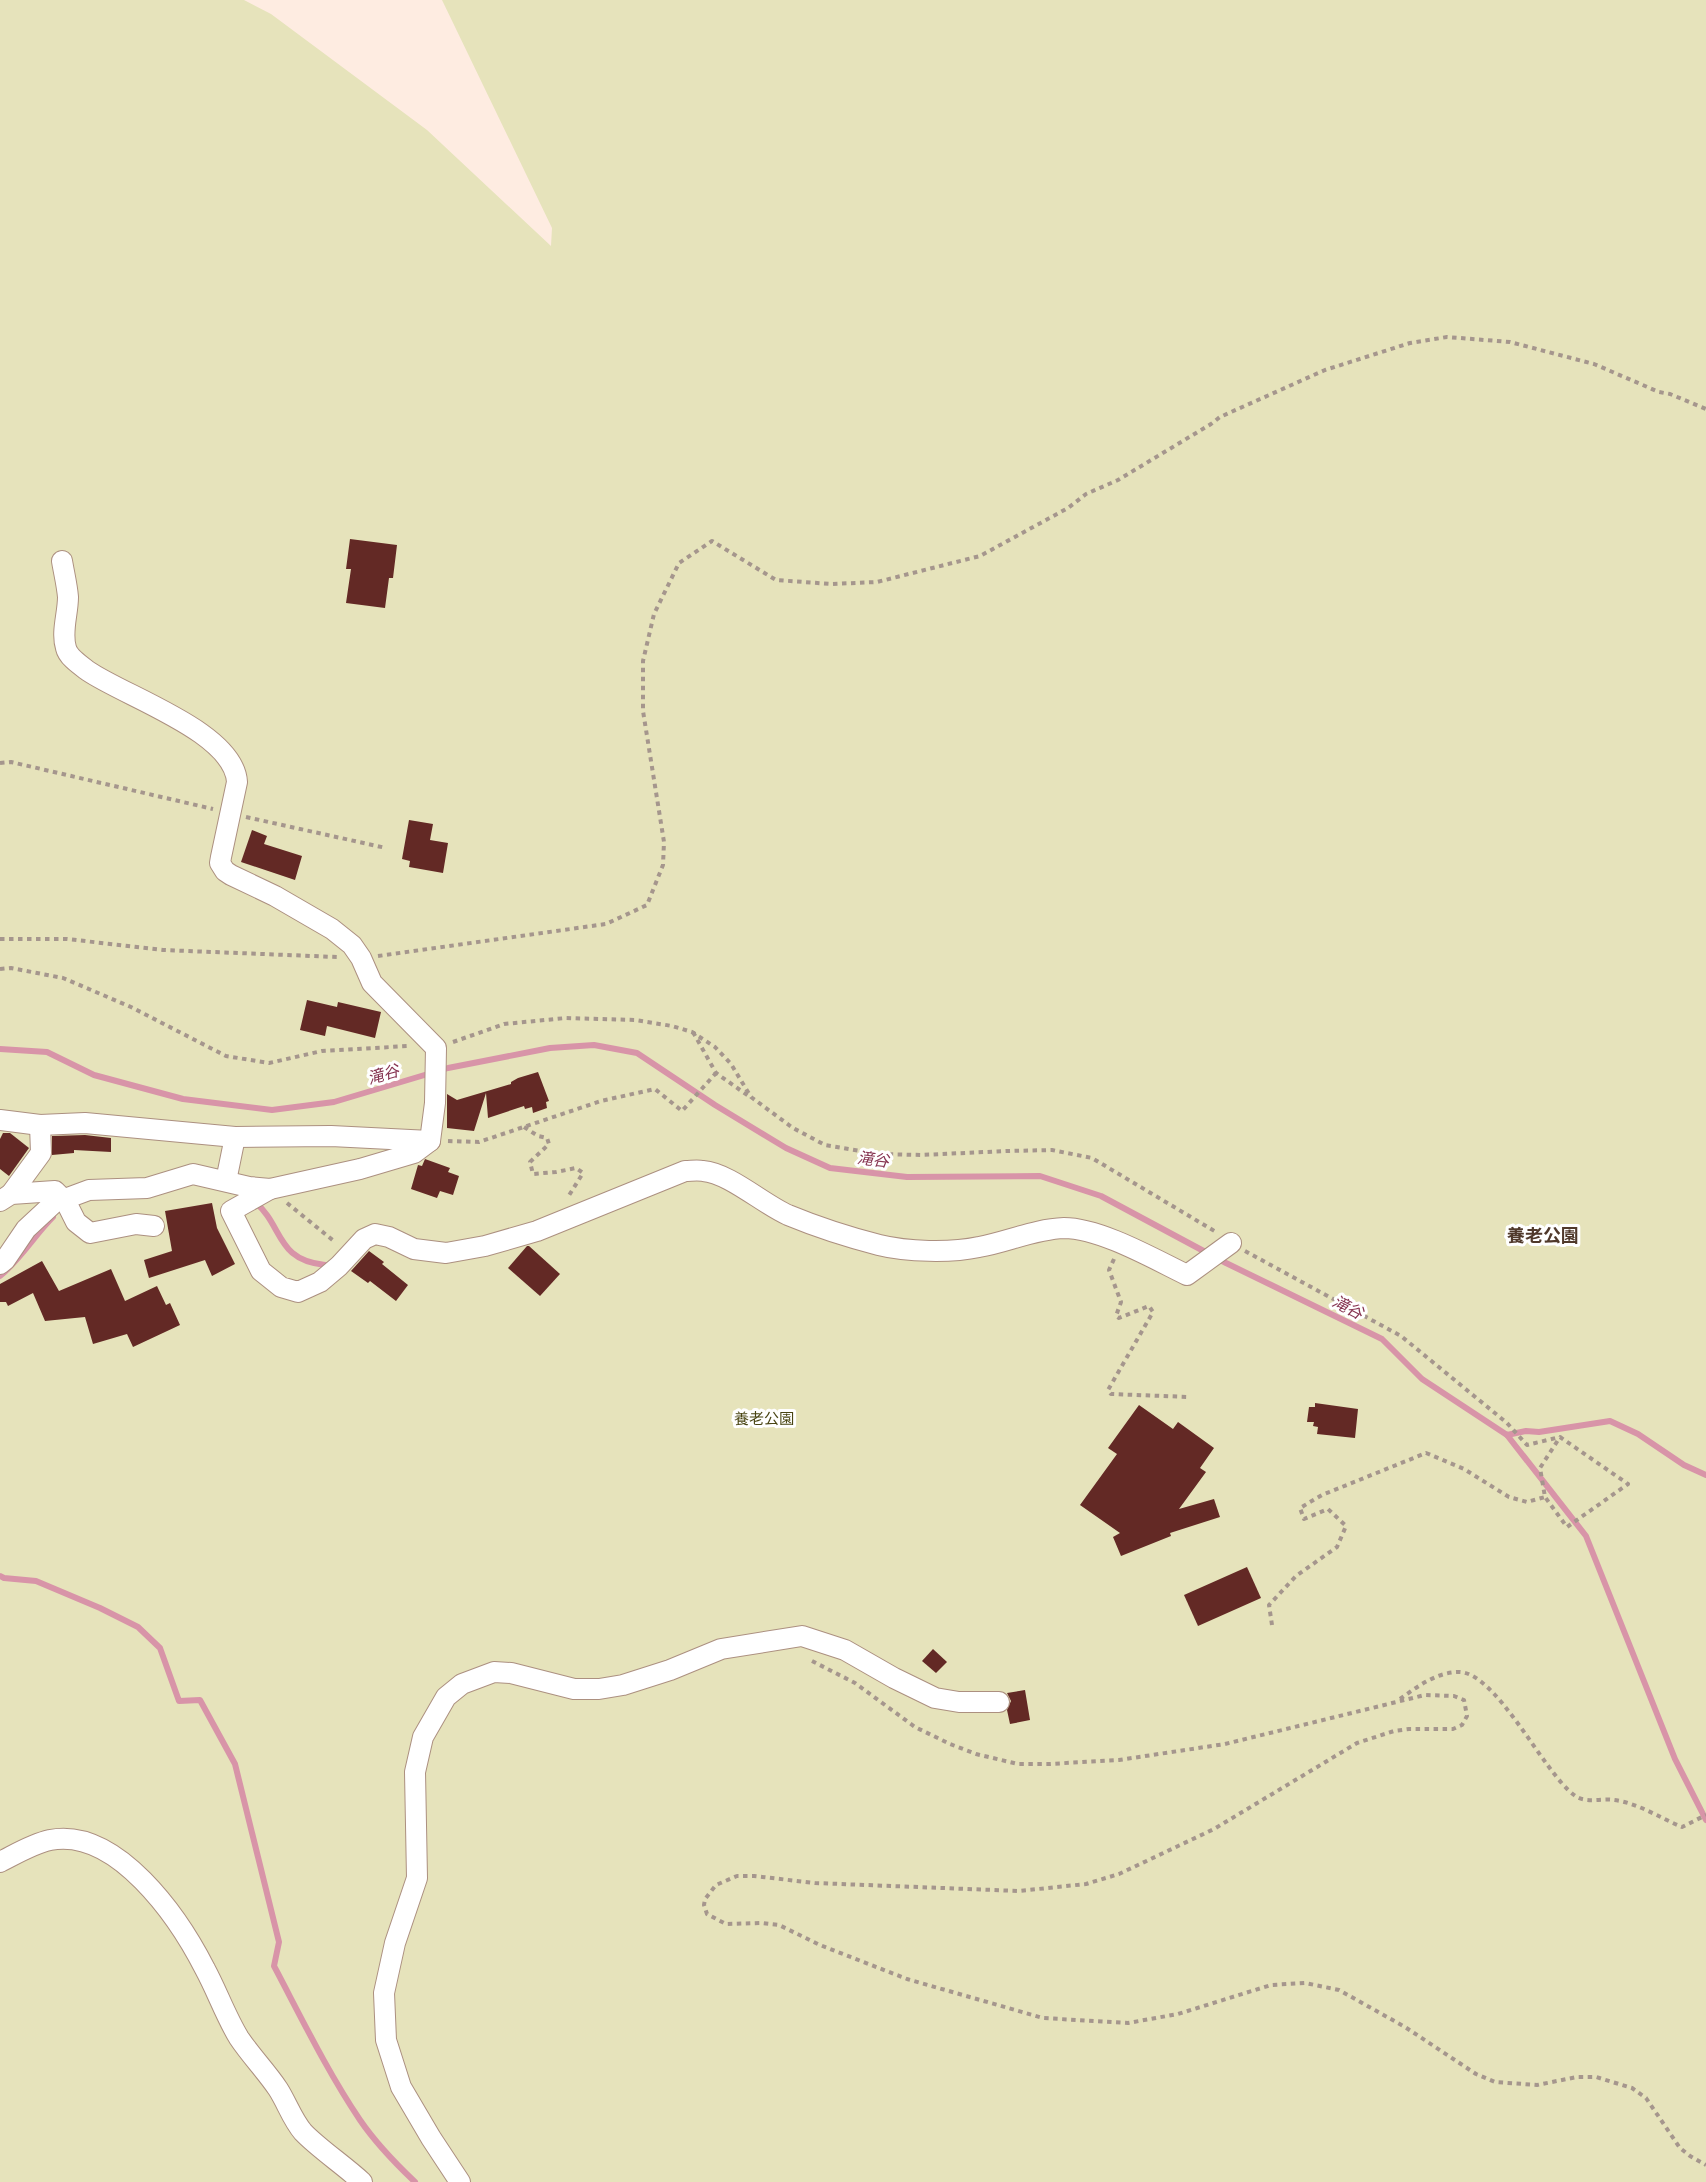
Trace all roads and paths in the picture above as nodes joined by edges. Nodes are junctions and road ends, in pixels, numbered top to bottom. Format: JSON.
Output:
{"nodes":[{"id":1,"x":1706,"y":409,"type":"edge"},
{"id":2,"x":62,"y":561,"type":"dead end"},
{"id":3,"x":0,"y":763,"type":"edge"},
{"id":4,"x":231,"y":813,"type":"junction"},
{"id":5,"x":386,"y":848,"type":"dead end"},
{"id":6,"x":0,"y":939,"type":"edge"},
{"id":7,"x":361,"y":958,"type":"junction"},
{"id":8,"x":0,"y":969,"type":"edge"},
{"id":9,"x":692,"y":1032,"type":"junction"},
{"id":10,"x":436,"y":1048,"type":"junction"},
{"id":11,"x":716,"y":1074,"type":"junction"},
{"id":12,"x":751,"y":1097,"type":"junction"},
{"id":13,"x":0,"y":1120,"type":"edge"},
{"id":14,"x":40,"y":1125,"type":"junction"},
{"id":15,"x":524,"y":1127,"type":"junction"},
{"id":16,"x":235,"y":1137,"type":"junction"},
{"id":17,"x":430,"y":1141,"type":"junction"},
{"id":18,"x":36,"y":1159,"type":"junction"},
{"id":19,"x":226,"y":1181,"type":"junction"},
{"id":20,"x":270,"y":1189,"type":"junction"},
{"id":21,"x":6,"y":1197,"type":"edge"},
{"id":22,"x":64,"y":1201,"type":"junction"},
{"id":23,"x":561,"y":1206,"type":"dead end"},
{"id":24,"x":154,"y":1226,"type":"dead end"},
{"id":25,"x":1231,"y":1243,"type":"junction"},
{"id":26,"x":1122,"y":1244,"type":"junction"},
{"id":27,"x":350,"y":1254,"type":"junction"},
{"id":28,"x":0,"y":1264,"type":"edge"},
{"id":29,"x":1189,"y":1397,"type":"dead end"},
{"id":30,"x":1560,"y":1437,"type":"junction"},
{"id":31,"x":1545,"y":1497,"type":"junction"},
{"id":32,"x":1272,"y":1625,"type":"dead end"},
{"id":33,"x":802,"y":1656,"type":"dead end"},
{"id":34,"x":999,"y":1702,"type":"dead end"},
{"id":35,"x":1397,"y":1702,"type":"junction"},
{"id":36,"x":1706,"y":1815,"type":"edge"},
{"id":37,"x":0,"y":1863,"type":"edge"},
{"id":38,"x":1706,"y":2165,"type":"edge"},
{"id":39,"x":362,"y":2182,"type":"edge"},
{"id":40,"x":460,"y":2182,"type":"edge"}],
"edges":[{"from":1,"to":7,"type":"path"},
{"from":2,"to":4,"type":"street"},
{"from":3,"to":4,"type":"path"},
{"from":4,"to":5,"type":"path"},
{"from":4,"to":7,"type":"street"},
{"from":6,"to":7,"type":"path"},
{"from":7,"to":10,"type":"street"},
{"from":8,"to":10,"type":"path"},
{"from":9,"to":10,"type":"path"},
{"from":9,"to":11,"type":"path"},
{"from":9,"to":12,"type":"path"},
{"from":10,"to":17,"type":"street"},
{"from":11,"to":12,"type":"path"},
{"from":11,"to":15,"type":"path"},
{"from":12,"to":25,"type":"path"},
{"from":13,"to":14,"type":"street"},
{"from":14,"to":16,"type":"street"},
{"from":14,"to":18,"type":"street"},
{"from":15,"to":17,"type":"path"},
{"from":15,"to":23,"type":"path"},
{"from":16,"to":17,"type":"street"},
{"from":16,"to":19,"type":"street"},
{"from":17,"to":20,"type":"street"},
{"from":18,"to":21,"type":"street"},
{"from":18,"to":22,"type":"street"},
{"from":19,"to":20,"type":"street"},
{"from":19,"to":22,"type":"street"},
{"from":20,"to":27,"type":"path"},
{"from":20,"to":27,"type":"street"},
{"from":21,"to":22,"type":"street"},
{"from":22,"to":24,"type":"street"},
{"from":22,"to":28,"type":"street"},
{"from":25,"to":26,"type":"street"},
{"from":25,"to":30,"type":"path"},
{"from":26,"to":27,"type":"street"},
{"from":26,"to":29,"type":"path"},
{"from":30,"to":31,"type":"path"},
{"from":30,"to":31,"type":"path"},
{"from":31,"to":32,"type":"path"},
{"from":33,"to":35,"type":"path"},
{"from":34,"to":40,"type":"street"},
{"from":35,"to":36,"type":"path"},
{"from":35,"to":38,"type":"path"},
{"from":37,"to":39,"type":"street"}]}
